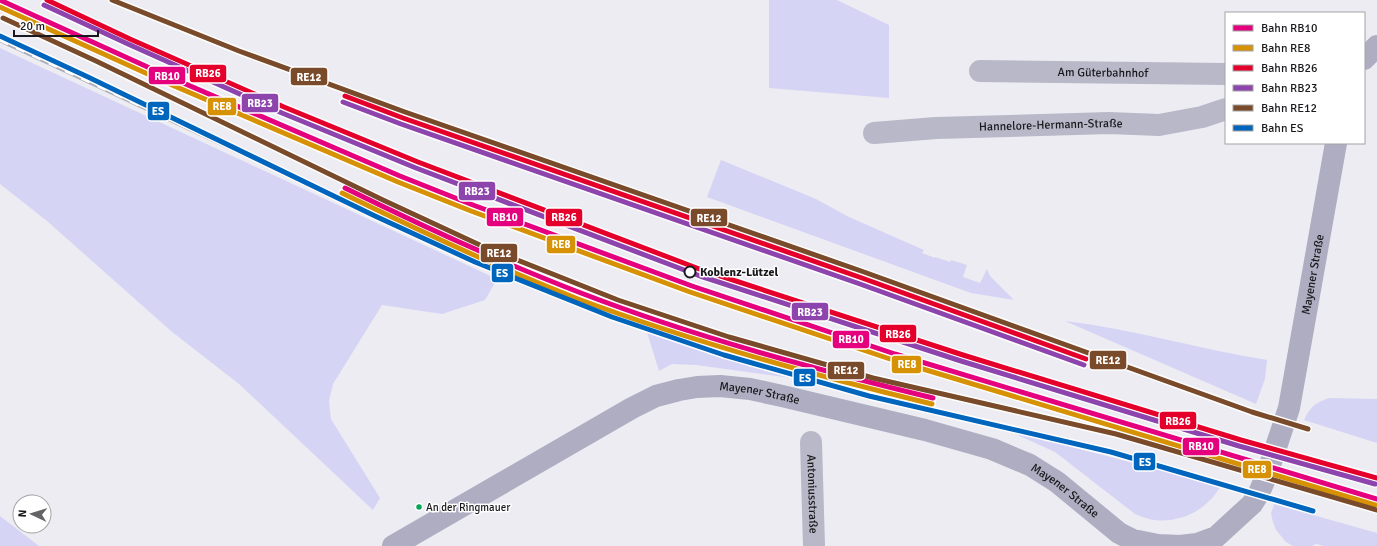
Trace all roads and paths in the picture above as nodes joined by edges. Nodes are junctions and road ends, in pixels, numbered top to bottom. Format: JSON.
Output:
{"nodes":[{"id":1,"x":1377,"y":46,"type":"edge"},
{"id":2,"x":1365,"y":58,"type":"edge"},
{"id":3,"x":980,"y":71,"type":"dead end"},
{"id":4,"x":1225,"y":74,"type":"edge"},
{"id":5,"x":1225,"y":109,"type":"edge"},
{"id":6,"x":874,"y":133,"type":"dead end"},
{"id":7,"x":1336,"y":144,"type":"edge"},
{"id":8,"x":811,"y":442,"type":"dead end"},
{"id":9,"x":1212,"y":542,"type":"edge"},
{"id":10,"x":1133,"y":543,"type":"edge"},
{"id":11,"x":392,"y":546,"type":"edge"},
{"id":12,"x":814,"y":546,"type":"edge"}],
"edges":[{"from":1,"to":2,"type":"street"},
{"from":3,"to":4,"type":"street","name":"Am Güterbahnhof"},
{"from":5,"to":6,"type":"street","name":"Hannelore-Hermann-Straße"},
{"from":7,"to":9,"type":"street","name":"Mayener Straße"},
{"from":8,"to":12,"type":"street","name":"Antoniusstraße"},
{"from":9,"to":10,"type":"street","name":"Mayener Straße"},
{"from":10,"to":11,"type":"street","name":"Mayener Straße"}]}
